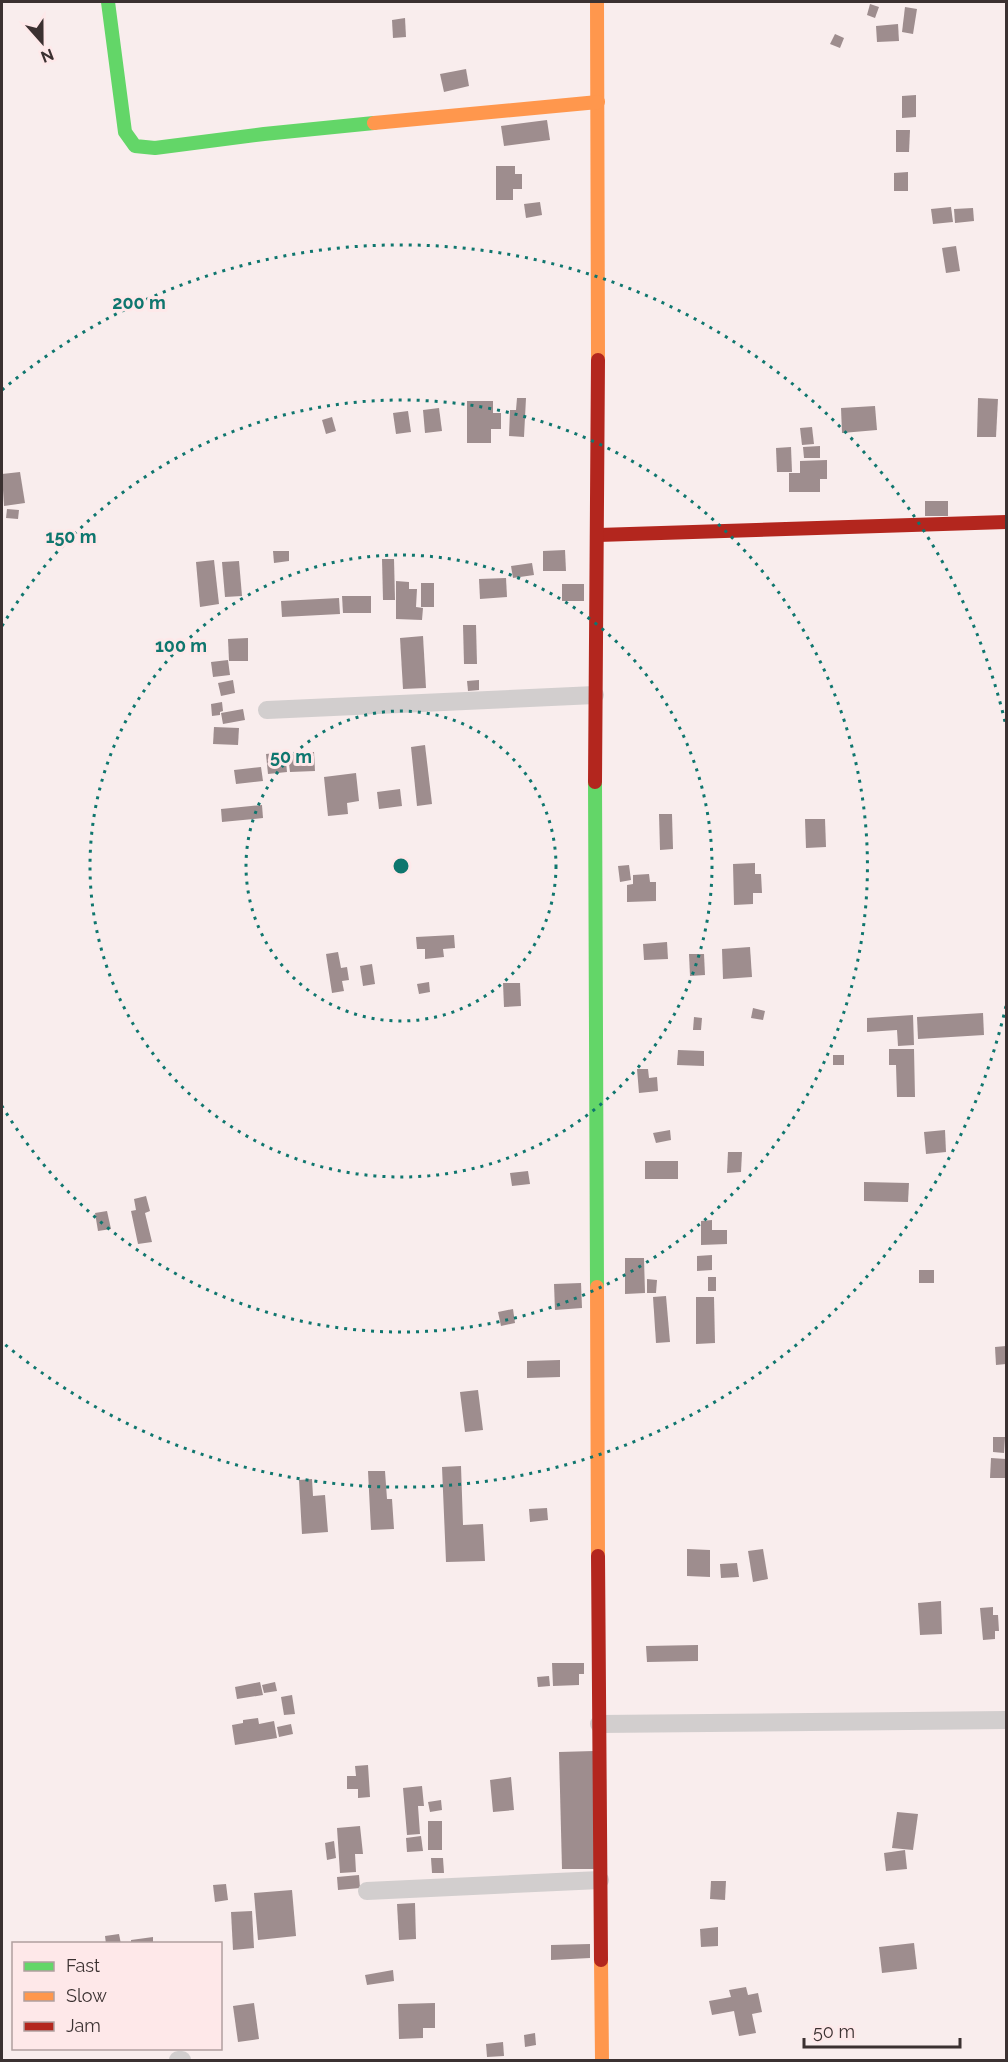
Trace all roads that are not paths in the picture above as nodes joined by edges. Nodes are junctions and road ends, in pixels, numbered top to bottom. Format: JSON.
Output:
{"nodes":[{"id":1,"x":108,"y":2,"type":"edge"},
{"id":2,"x":597,"y":2,"type":"edge"},
{"id":3,"x":598,"y":102,"type":"junction"},
{"id":4,"x":1006,"y":522,"type":"edge"},
{"id":5,"x":598,"y":535,"type":"junction"},
{"id":6,"x":595,"y":695,"type":"junction"},
{"id":7,"x":267,"y":710,"type":"dead end"},
{"id":8,"x":1006,"y":1720,"type":"edge"},
{"id":9,"x":598,"y":1724,"type":"junction"},
{"id":10,"x":600,"y":1880,"type":"junction"},
{"id":11,"x":367,"y":1891,"type":"dead end"},
{"id":12,"x":602,"y":2061,"type":"edge"}],
"edges":[{"from":1,"to":3,"type":"street"},
{"from":2,"to":3,"type":"street"},
{"from":3,"to":5,"type":"street"},
{"from":4,"to":5,"type":"street"},
{"from":5,"to":6,"type":"street"},
{"from":6,"to":7,"type":"street"},
{"from":6,"to":9,"type":"street"},
{"from":8,"to":9,"type":"street"},
{"from":9,"to":10,"type":"street"},
{"from":10,"to":11,"type":"street"},
{"from":10,"to":12,"type":"street"}]}
